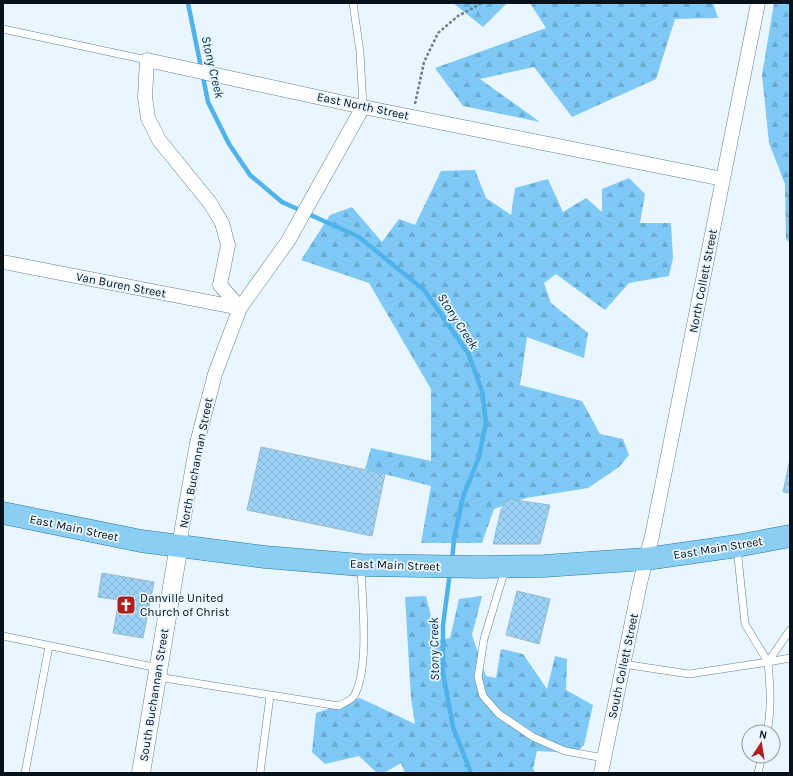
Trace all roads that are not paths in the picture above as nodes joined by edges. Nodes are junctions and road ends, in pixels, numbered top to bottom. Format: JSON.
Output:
{"nodes":[{"id":1,"x":353,"y":3,"type":"edge"},
{"id":2,"x":758,"y":3,"type":"edge"},
{"id":3,"x":3,"y":29,"type":"edge"},
{"id":4,"x":147,"y":60,"type":"junction"},
{"id":5,"x":363,"y":107,"type":"junction"},
{"id":6,"x":723,"y":179,"type":"junction"},
{"id":7,"x":3,"y":262,"type":"edge"},
{"id":8,"x":240,"y":308,"type":"junction"},
{"id":9,"x":3,"y":513,"type":"edge"},
{"id":10,"x":790,"y":536,"type":"edge"},
{"id":11,"x":179,"y":545,"type":"junction"},
{"id":12,"x":737,"y":546,"type":"junction"},
{"id":13,"x":646,"y":559,"type":"junction"},
{"id":14,"x":361,"y":565,"type":"junction"},
{"id":15,"x":504,"y":567,"type":"junction"},
{"id":16,"x":790,"y":630,"type":"edge"},
{"id":17,"x":3,"y":636,"type":"edge"},
{"id":18,"x":49,"y":646,"type":"junction"},
{"id":19,"x":790,"y":658,"type":"edge"},
{"id":20,"x":768,"y":662,"type":"junction"},
{"id":21,"x":623,"y":664,"type":"junction"},
{"id":22,"x":158,"y":672,"type":"junction"},
{"id":23,"x":270,"y":696,"type":"junction"},
{"id":24,"x":769,"y":724,"type":"edge"},
{"id":25,"x":604,"y":758,"type":"junction"},
{"id":26,"x":25,"y":773,"type":"edge"},
{"id":27,"x":141,"y":773,"type":"edge"},
{"id":28,"x":260,"y":773,"type":"edge"},
{"id":29,"x":601,"y":773,"type":"edge"}],
"edges":[{"from":1,"to":5,"type":"lane"},
{"from":2,"to":6,"type":"street","name":"North Collett Street"},
{"from":3,"to":4,"type":"lane","name":"East North Street"},
{"from":4,"to":5,"type":"street","name":"East North Street"},
{"from":4,"to":8,"type":"street"},
{"from":5,"to":6,"type":"street","name":"East North Street"},
{"from":5,"to":8,"type":"street","name":"North Buchannan Street"},
{"from":6,"to":13,"type":"street","name":"North Collett Street"},
{"from":7,"to":8,"type":"street","name":"Van Buren Street"},
{"from":8,"to":11,"type":"street","name":"North Buchannan Street"},
{"from":9,"to":11,"type":"main road","name":"East Main Street"},
{"from":10,"to":12,"type":"main road","name":"East Main Street"},
{"from":11,"to":14,"type":"main road","name":"East Main Street"},
{"from":11,"to":22,"type":"street","name":"South Buchannan Street"},
{"from":12,"to":13,"type":"main road","name":"East Main Street"},
{"from":12,"to":20,"type":"lane"},
{"from":13,"to":15,"type":"main road","name":"East Main Street"},
{"from":13,"to":21,"type":"street","name":"South Collett Street"},
{"from":14,"to":15,"type":"main road","name":"East Main Street"},
{"from":14,"to":23,"type":"lane"},
{"from":15,"to":25,"type":"lane"},
{"from":16,"to":20,"type":"lane"},
{"from":17,"to":18,"type":"lane"},
{"from":18,"to":22,"type":"lane"},
{"from":18,"to":26,"type":"lane"},
{"from":19,"to":20,"type":"lane"},
{"from":20,"to":21,"type":"lane"},
{"from":20,"to":24,"type":"lane"},
{"from":21,"to":25,"type":"street","name":"South Collett Street"},
{"from":22,"to":23,"type":"lane"},
{"from":22,"to":27,"type":"street","name":"South Buchannan Street"},
{"from":23,"to":28,"type":"lane"},
{"from":25,"to":29,"type":"street","name":"South Collett Street"}]}
